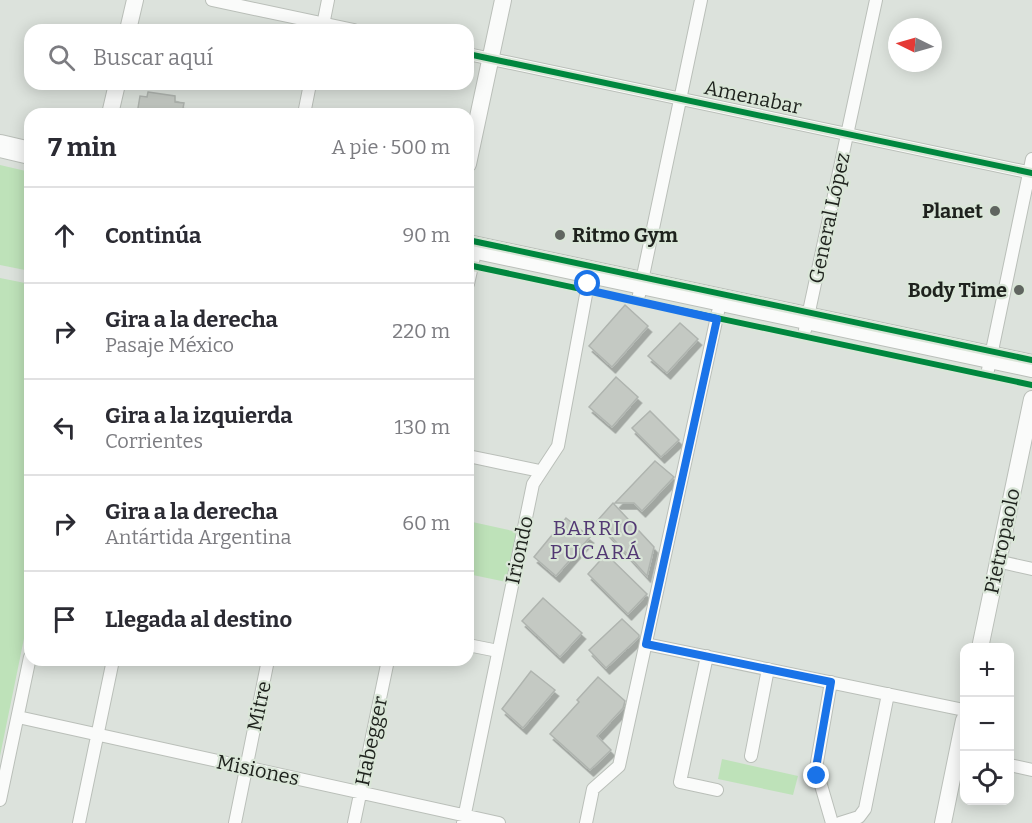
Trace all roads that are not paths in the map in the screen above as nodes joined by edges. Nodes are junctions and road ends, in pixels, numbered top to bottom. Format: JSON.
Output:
{"nodes":[{"id":1,"x":135,"y":0,"type":"edge"},
{"id":2,"x":212,"y":0,"type":"edge"},
{"id":3,"x":328,"y":0,"type":"edge"},
{"id":4,"x":503,"y":0,"type":"edge"},
{"id":5,"x":701,"y":0,"type":"edge"},
{"id":6,"x":876,"y":0,"type":"edge"},
{"id":7,"x":129,"y":24,"type":"edge"},
{"id":8,"x":311,"y":24,"type":"edge"},
{"id":9,"x":324,"y":24,"type":"edge"},
{"id":10,"x":474,"y":55,"type":"edge"},
{"id":11,"x":490,"y":59,"type":"junction"},
{"id":12,"x":116,"y":90,"type":"edge"},
{"id":13,"x":309,"y":90,"type":"edge"},
{"id":14,"x":681,"y":99,"type":"junction"},
{"id":15,"x":111,"y":108,"type":"edge"},
{"id":16,"x":305,"y":108,"type":"edge"},
{"id":17,"x":847,"y":134,"type":"junction"},
{"id":18,"x":474,"y":135,"type":"edge"},
{"id":19,"x":0,"y":146,"type":"edge"},
{"id":20,"x":24,"y":152,"type":"edge"},
{"id":21,"x":1032,"y":159,"type":"edge"},
{"id":22,"x":0,"y":161,"type":"edge"},
{"id":23,"x":24,"y":166,"type":"edge"},
{"id":24,"x":1031,"y":173,"type":"edge"},
{"id":25,"x":474,"y":255,"type":"edge"},
{"id":26,"x":474,"y":255,"type":"edge"},
{"id":27,"x":588,"y":284,"type":"junction"},
{"id":28,"x":640,"y":289,"type":"junction"},
{"id":29,"x":718,"y":312,"type":"junction"},
{"id":30,"x":806,"y":324,"type":"junction"},
{"id":31,"x":989,"y":363,"type":"junction"},
{"id":32,"x":1032,"y":366,"type":"edge"},
{"id":33,"x":1032,"y":379,"type":"edge"},
{"id":34,"x":1032,"y":399,"type":"edge"},
{"id":35,"x":474,"y":457,"type":"edge"},
{"id":36,"x":540,"y":471,"type":"junction"},
{"id":37,"x":997,"y":561,"type":"junction"},
{"id":38,"x":1032,"y":569,"type":"edge"},
{"id":39,"x":981,"y":643,"type":"edge"},
{"id":40,"x":646,"y":644,"type":"junction"},
{"id":41,"x":474,"y":646,"type":"edge"},
{"id":42,"x":498,"y":651,"type":"junction"},
{"id":43,"x":706,"y":656,"type":"junction"},
{"id":44,"x":28,"y":666,"type":"edge"},
{"id":45,"x":112,"y":666,"type":"edge"},
{"id":46,"x":267,"y":666,"type":"edge"},
{"id":47,"x":387,"y":666,"type":"edge"},
{"id":48,"x":768,"y":669,"type":"junction"},
{"id":49,"x":831,"y":682,"type":"junction"},
{"id":50,"x":888,"y":694,"type":"junction"},
{"id":51,"x":960,"y":709,"type":"edge"},
{"id":52,"x":18,"y":717,"type":"junction"},
{"id":53,"x":97,"y":734,"type":"junction"},
{"id":54,"x":751,"y":756,"type":"dead end"},
{"id":55,"x":960,"y":759,"type":"edge"},
{"id":56,"x":1014,"y":766,"type":"edge"},
{"id":57,"x":246,"y":767,"type":"junction"},
{"id":58,"x":1032,"y":770,"type":"edge"},
{"id":59,"x":717,"y":790,"type":"dead end"},
{"id":60,"x":361,"y":793,"type":"junction"},
{"id":61,"x":0,"y":800,"type":"edge"},
{"id":62,"x":464,"y":819,"type":"edge"},
{"id":63,"x":79,"y":823,"type":"edge"},
{"id":64,"x":235,"y":823,"type":"edge"},
{"id":65,"x":354,"y":823,"type":"edge"},
{"id":66,"x":499,"y":823,"type":"edge"},
{"id":67,"x":586,"y":823,"type":"edge"},
{"id":68,"x":832,"y":823,"type":"edge"},
{"id":69,"x":840,"y":823,"type":"edge"},
{"id":70,"x":943,"y":823,"type":"edge"}],
"edges":[{"from":1,"to":7,"type":"street"},
{"from":2,"to":8,"type":"street"},
{"from":3,"to":9,"type":"street"},
{"from":4,"to":11,"type":"street"},
{"from":5,"to":14,"type":"street"},
{"from":6,"to":17,"type":"street","name":"General López"},
{"from":10,"to":11,"type":"street","name":"Amenabar"},
{"from":11,"to":14,"type":"street","name":"Amenabar"},
{"from":11,"to":18,"type":"street"},
{"from":12,"to":15,"type":"street"},
{"from":13,"to":16,"type":"street"},
{"from":14,"to":17,"type":"street","name":"Amenabar"},
{"from":14,"to":28,"type":"street"},
{"from":17,"to":24,"type":"street","name":"Amenabar"},
{"from":17,"to":30,"type":"street","name":"General López"},
{"from":19,"to":20,"type":"highway"},
{"from":21,"to":24,"type":"street"},
{"from":22,"to":23,"type":"highway"},
{"from":24,"to":31,"type":"street"},
{"from":25,"to":28,"type":"highway"},
{"from":26,"to":27,"type":"highway"},
{"from":27,"to":28,"type":"highway"},
{"from":27,"to":36,"type":"street","name":"Iriondo"},
{"from":28,"to":29,"type":"highway"},
{"from":28,"to":30,"type":"highway"},
{"from":29,"to":30,"type":"highway"},
{"from":29,"to":40,"type":"street"},
{"from":30,"to":31,"type":"highway"},
{"from":31,"to":32,"type":"highway"},
{"from":31,"to":33,"type":"highway"},
{"from":34,"to":37,"type":"street","name":"Pietropaolo"},
{"from":35,"to":36,"type":"street"},
{"from":36,"to":42,"type":"street","name":"Iriondo"},
{"from":37,"to":38,"type":"street"},
{"from":37,"to":39,"type":"street","name":"Pietropaolo"},
{"from":40,"to":43,"type":"street"},
{"from":40,"to":67,"type":"street"},
{"from":41,"to":42,"type":"street"},
{"from":42,"to":62,"type":"street","name":"Iriondo"},
{"from":43,"to":48,"type":"street"},
{"from":43,"to":59,"type":"street"},
{"from":44,"to":52,"type":"street"},
{"from":45,"to":53,"type":"street"},
{"from":46,"to":57,"type":"street","name":"Mitre"},
{"from":47,"to":60,"type":"street","name":"Habegger"},
{"from":48,"to":49,"type":"street"},
{"from":48,"to":54,"type":"street"},
{"from":49,"to":50,"type":"street"},
{"from":49,"to":68,"type":"street"},
{"from":50,"to":51,"type":"street"},
{"from":50,"to":69,"type":"street"},
{"from":52,"to":53,"type":"street","name":"Misiones"},
{"from":52,"to":61,"type":"street"},
{"from":53,"to":57,"type":"street","name":"Misiones"},
{"from":53,"to":63,"type":"street"},
{"from":55,"to":70,"type":"street"},
{"from":56,"to":58,"type":"street"},
{"from":57,"to":60,"type":"street","name":"Misiones"},
{"from":57,"to":64,"type":"street","name":"Mitre"},
{"from":60,"to":62,"type":"street","name":"Misiones"},
{"from":60,"to":65,"type":"street","name":"Habegger"},
{"from":62,"to":66,"type":"street","name":"Misiones"}]}
